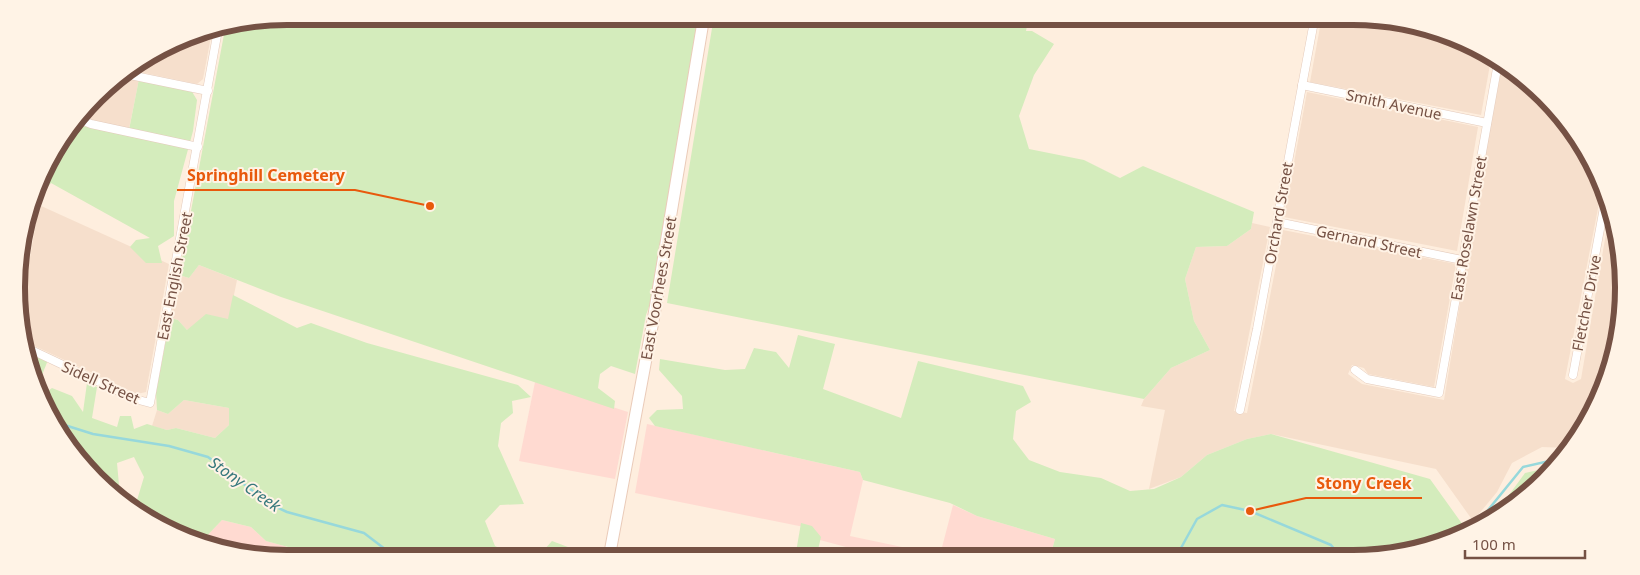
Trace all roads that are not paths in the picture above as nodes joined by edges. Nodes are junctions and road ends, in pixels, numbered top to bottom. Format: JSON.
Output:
{"nodes":[{"id":1,"x":702,"y":25,"type":"edge"},
{"id":2,"x":1313,"y":25,"type":"edge"},
{"id":3,"x":217,"y":35,"type":"edge"},
{"id":4,"x":1497,"y":68,"type":"edge"},
{"id":5,"x":133,"y":76,"type":"edge"},
{"id":6,"x":1302,"y":85,"type":"junction"},
{"id":7,"x":208,"y":90,"type":"junction"},
{"id":8,"x":84,"y":121,"type":"edge"},
{"id":9,"x":1487,"y":123,"type":"junction"},
{"id":10,"x":198,"y":147,"type":"junction"},
{"id":11,"x":1603,"y":211,"type":"edge"},
{"id":12,"x":1277,"y":222,"type":"junction"},
{"id":13,"x":1462,"y":260,"type":"junction"},
{"id":14,"x":33,"y":351,"type":"edge"},
{"id":15,"x":1355,"y":370,"type":"dead end"},
{"id":16,"x":1573,"y":375,"type":"dead end"},
{"id":17,"x":150,"y":403,"type":"joint"},
{"id":18,"x":1240,"y":410,"type":"dead end"},
{"id":19,"x":610,"y":550,"type":"edge"}],
"edges":[{"from":1,"to":19,"type":"main road","name":"East Voorhees Street"},
{"from":2,"to":6,"type":"street","name":"Orchard Street"},
{"from":3,"to":7,"type":"street","name":"East English Street"},
{"from":4,"to":9,"type":"street","name":"East Roselawn Street"},
{"from":5,"to":7,"type":"street"},
{"from":6,"to":9,"type":"street","name":"Smith Avenue"},
{"from":6,"to":12,"type":"street","name":"Orchard Street"},
{"from":7,"to":10,"type":"street","name":"East English Street"},
{"from":8,"to":10,"type":"street"},
{"from":9,"to":13,"type":"street","name":"East Roselawn Street"},
{"from":10,"to":17,"type":"street","name":"East English Street"},
{"from":11,"to":16,"type":"street","name":"Fletcher Drive"},
{"from":12,"to":13,"type":"street","name":"Gernand Street"},
{"from":12,"to":18,"type":"street","name":"Orchard Street"},
{"from":13,"to":15,"type":"street","name":"East Roselawn Street"},
{"from":14,"to":17,"type":"street","name":"Sidell Street"}]}
